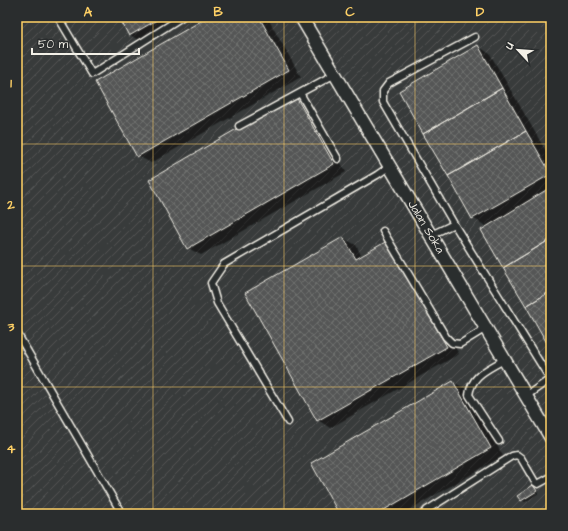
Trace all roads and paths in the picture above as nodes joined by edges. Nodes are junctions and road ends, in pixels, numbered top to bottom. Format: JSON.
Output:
{"nodes":[{"id":1,"x":58,"y":17,"type":"edge"},
{"id":2,"x":182,"y":17,"type":"edge"},
{"id":3,"x":301,"y":17,"type":"edge"},
{"id":4,"x":475,"y":37,"type":"dead end"},
{"id":5,"x":335,"y":74,"type":"junction"},
{"id":6,"x":300,"y":93,"type":"junction"},
{"id":7,"x":239,"y":126,"type":"dead end"},
{"id":8,"x":338,"y":159,"type":"dead end"},
{"id":9,"x":390,"y":166,"type":"junction"},
{"id":10,"x":454,"y":224,"type":"junction"},
{"id":11,"x":383,"y":232,"type":"dead end"},
{"id":12,"x":431,"y":235,"type":"junction"},
{"id":13,"x":486,"y":328,"type":"junction"},
{"id":14,"x":17,"y":333,"type":"edge"},
{"id":15,"x":504,"y":359,"type":"junction"},
{"id":16,"x":551,"y":380,"type":"edge"},
{"id":17,"x":526,"y":396,"type":"junction"},
{"id":18,"x":288,"y":422,"type":"dead end"},
{"id":19,"x":551,"y":438,"type":"edge"},
{"id":20,"x":499,"y":441,"type":"dead end"},
{"id":21,"x":551,"y":477,"type":"edge"},
{"id":22,"x":122,"y":514,"type":"edge"},
{"id":23,"x":424,"y":514,"type":"edge"}],
"edges":[{"from":1,"to":2,"type":"lane"},
{"from":3,"to":5,"type":"street","name":"Jalan Soka"},
{"from":4,"to":10,"type":"lane"},
{"from":5,"to":6,"type":"lane"},
{"from":5,"to":9,"type":"street","name":"Jalan Soka"},
{"from":6,"to":7,"type":"lane"},
{"from":6,"to":8,"type":"lane"},
{"from":9,"to":12,"type":"street","name":"Jalan Soka"},
{"from":9,"to":18,"type":"lane"},
{"from":10,"to":12,"type":"lane"},
{"from":10,"to":16,"type":"lane"},
{"from":11,"to":13,"type":"lane"},
{"from":12,"to":13,"type":"street","name":"Jalan Soka"},
{"from":13,"to":15,"type":"street","name":"Jalan Soka"},
{"from":14,"to":22,"type":"lane"},
{"from":15,"to":17,"type":"street","name":"Jalan Soka"},
{"from":15,"to":20,"type":"lane"},
{"from":16,"to":17,"type":"lane"},
{"from":17,"to":19,"type":"street","name":"Jalan Soka"},
{"from":21,"to":23,"type":"lane"}]}
